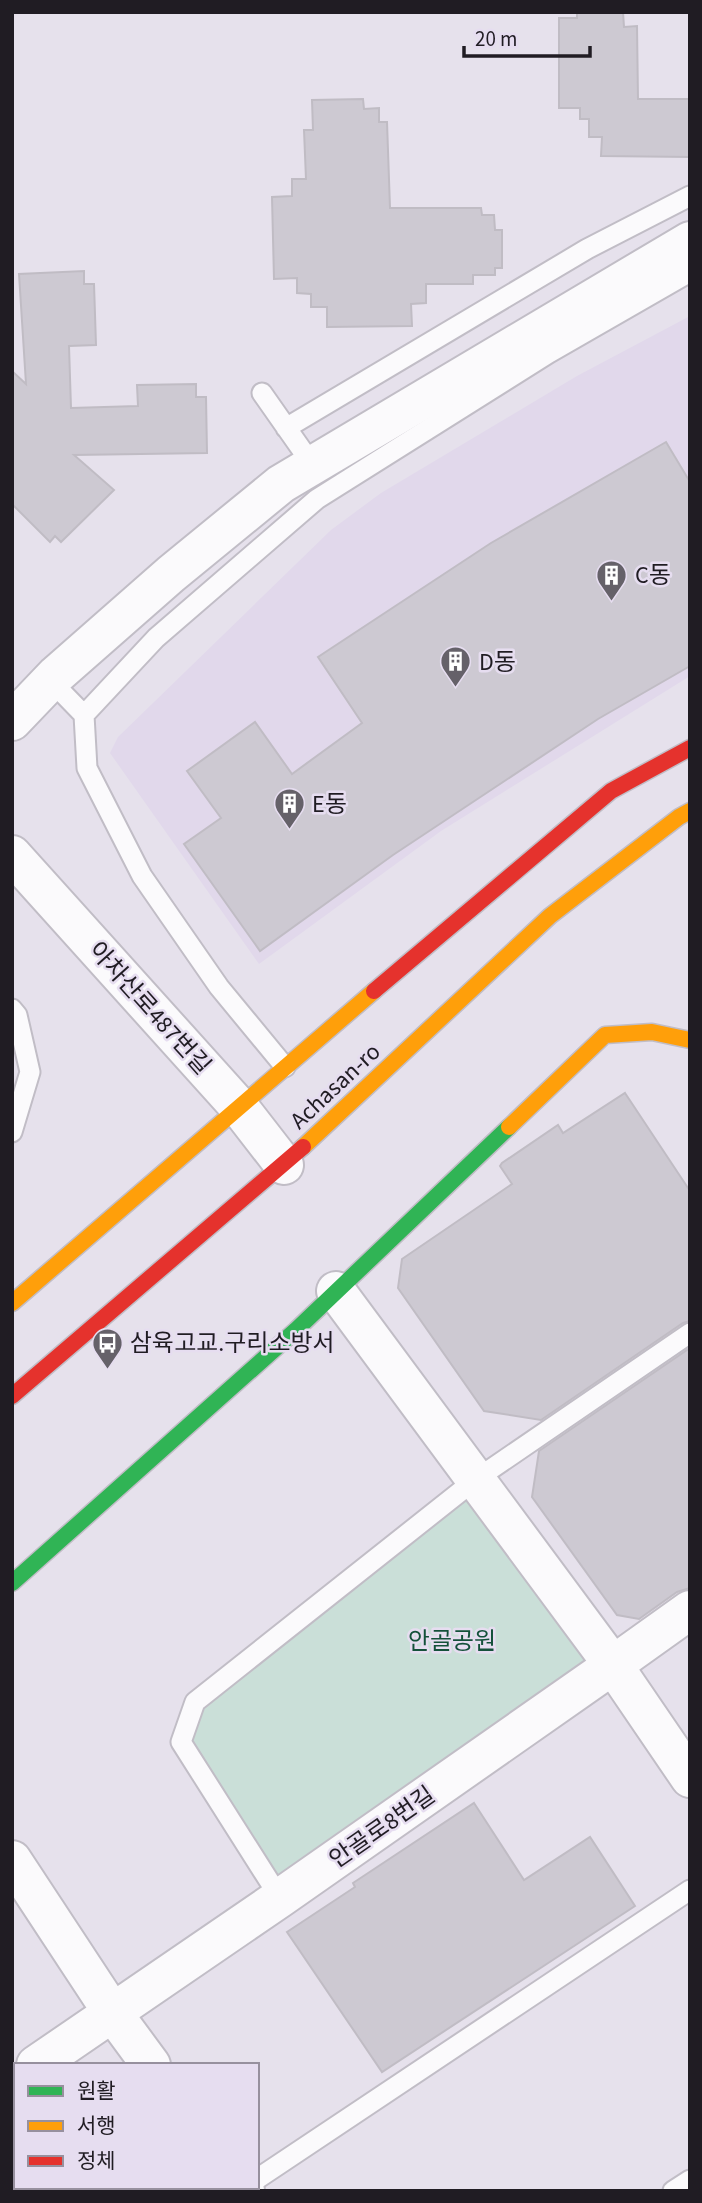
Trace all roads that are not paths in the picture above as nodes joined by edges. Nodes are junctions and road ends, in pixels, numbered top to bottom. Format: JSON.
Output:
{"nodes":[{"id":1,"x":690,"y":196,"type":"edge"},
{"id":2,"x":690,"y":241,"type":"edge"},
{"id":3,"x":690,"y":272,"type":"edge"},
{"id":4,"x":262,"y":393,"type":"dead end"},
{"id":5,"x":286,"y":428,"type":"junction"},
{"id":6,"x":322,"y":478,"type":"junction"},
{"id":7,"x":51,"y":681,"type":"junction"},
{"id":8,"x":84,"y":715,"type":"junction"},
{"id":9,"x":12,"y":721,"type":"edge"},
{"id":10,"x":690,"y":747,"type":"edge"},
{"id":11,"x":690,"y":811,"type":"edge"},
{"id":12,"x":12,"y":855,"type":"edge"},
{"id":13,"x":12,"y":1009,"type":"edge"},
{"id":14,"x":690,"y":1040,"type":"edge"},
{"id":15,"x":285,"y":1067,"type":"junction"},
{"id":16,"x":239,"y":1107,"type":"junction"},
{"id":17,"x":12,"y":1132,"type":"edge"},
{"id":18,"x":284,"y":1165,"type":"junction"},
{"id":19,"x":336,"y":1292,"type":"junction"},
{"id":20,"x":12,"y":1303,"type":"edge"},
{"id":21,"x":690,"y":1333,"type":"edge"},
{"id":22,"x":12,"y":1396,"type":"edge"},
{"id":23,"x":475,"y":1480,"type":"junction"},
{"id":24,"x":12,"y":1583,"type":"edge"},
{"id":25,"x":690,"y":1610,"type":"edge"},
{"id":26,"x":613,"y":1665,"type":"junction"},
{"id":27,"x":690,"y":1778,"type":"edge"},
{"id":28,"x":12,"y":1860,"type":"edge"},
{"id":29,"x":690,"y":1891,"type":"edge"},
{"id":30,"x":281,"y":1898,"type":"junction"},
{"id":31,"x":112,"y":2012,"type":"junction"},
{"id":32,"x":39,"y":2063,"type":"edge"},
{"id":33,"x":150,"y":2063,"type":"edge"},
{"id":34,"x":259,"y":2178,"type":"edge"},
{"id":35,"x":690,"y":2180,"type":"edge"},
{"id":36,"x":673,"y":2191,"type":"edge"}],
"edges":[{"from":1,"to":5,"type":"lane"},
{"from":2,"to":6,"type":"street"},
{"from":3,"to":6,"type":"lane"},
{"from":4,"to":5,"type":"lane"},
{"from":5,"to":6,"type":"lane"},
{"from":6,"to":7,"type":"street"},
{"from":6,"to":8,"type":"lane"},
{"from":7,"to":8,"type":"lane"},
{"from":7,"to":9,"type":"street"},
{"from":8,"to":15,"type":"lane"},
{"from":10,"to":15,"type":"main road","name":"Achasan-ro"},
{"from":11,"to":18,"type":"main road","name":"Achasan-ro"},
{"from":12,"to":16,"type":"street","name":"아차산로487번길"},
{"from":13,"to":17,"type":"lane"},
{"from":14,"to":19,"type":"main road"},
{"from":15,"to":16,"type":"main road","name":"Achasan-ro"},
{"from":16,"to":18,"type":"street","name":"아차산로487번길"},
{"from":16,"to":20,"type":"main road","name":"Achasan-ro"},
{"from":18,"to":22,"type":"main road","name":"Achasan-ro"},
{"from":19,"to":23,"type":"street"},
{"from":19,"to":24,"type":"main road"},
{"from":21,"to":23,"type":"lane"},
{"from":23,"to":26,"type":"street"},
{"from":23,"to":30,"type":"lane"},
{"from":25,"to":26,"type":"street","name":"안골로8번길"},
{"from":26,"to":27,"type":"street"},
{"from":26,"to":30,"type":"street","name":"안골로8번길"},
{"from":28,"to":31,"type":"street"},
{"from":29,"to":34,"type":"lane"},
{"from":30,"to":31,"type":"street","name":"안골로8번길"},
{"from":31,"to":32,"type":"street","name":"안골로8번길"},
{"from":31,"to":33,"type":"street"},
{"from":35,"to":36,"type":"lane"}]}
